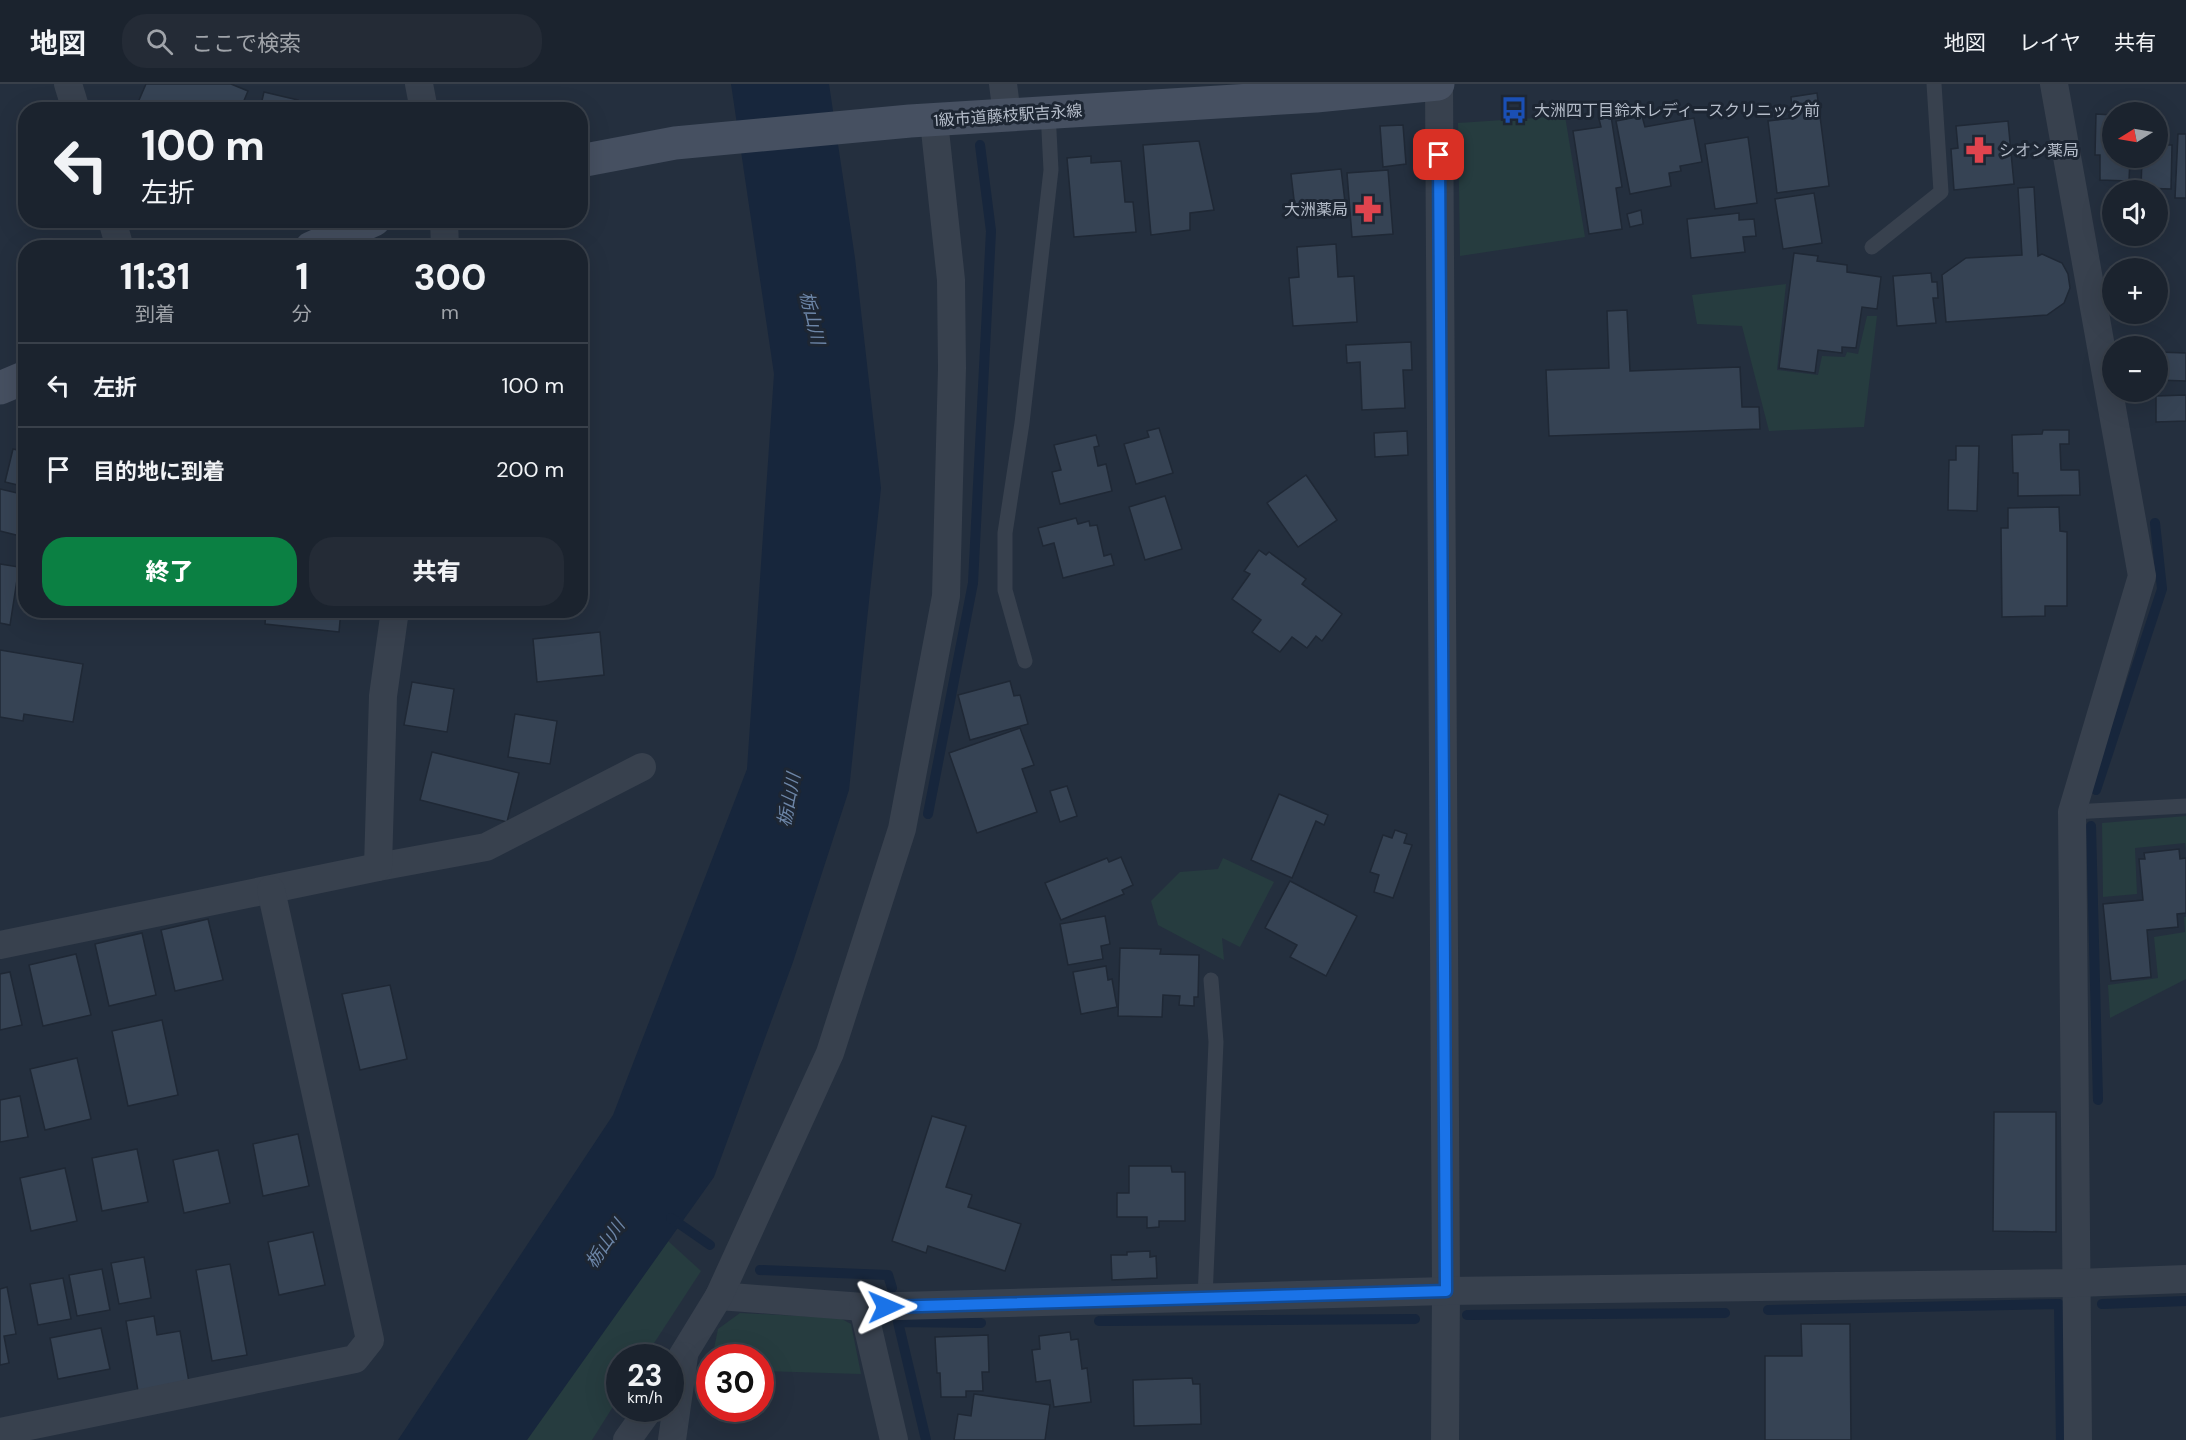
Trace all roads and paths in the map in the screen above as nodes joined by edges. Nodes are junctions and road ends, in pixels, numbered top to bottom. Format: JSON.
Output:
{"nodes":[{"id":1,"x":68,"y":84,"type":"edge"},
{"id":2,"x":419,"y":84,"type":"edge"},
{"id":3,"x":1438,"y":84,"type":"edge"},
{"id":4,"x":1934,"y":84,"type":"edge"},
{"id":5,"x":2054,"y":84,"type":"edge"},
{"id":6,"x":1315,"y":90,"type":"edge"},
{"id":7,"x":1005,"y":99,"type":"edge"},
{"id":8,"x":74,"y":102,"type":"edge"},
{"id":9,"x":422,"y":102,"type":"edge"},
{"id":10,"x":1048,"y":112,"type":"junction"},
{"id":11,"x":922,"y":121,"type":"junction"},
{"id":12,"x":588,"y":159,"type":"edge"},
{"id":13,"x":356,"y":228,"type":"edge"},
{"id":14,"x":329,"y":240,"type":"edge"},
{"id":15,"x":1872,"y":247,"type":"dead end"},
{"id":16,"x":394,"y":618,"type":"edge"},
{"id":17,"x":1025,"y":661,"type":"dead end"},
{"id":18,"x":642,"y":767,"type":"dead end"},
{"id":19,"x":2186,"y":806,"type":"edge"},
{"id":20,"x":2072,"y":812,"type":"junction"},
{"id":21,"x":378,"y":867,"type":"junction"},
{"id":22,"x":271,"y":890,"type":"junction"},
{"id":23,"x":0,"y":945,"type":"edge"},
{"id":24,"x":1211,"y":980,"type":"dead end"},
{"id":25,"x":2186,"y":1279,"type":"edge"},
{"id":26,"x":2077,"y":1282,"type":"junction"},
{"id":27,"x":1446,"y":1291,"type":"junction"},
{"id":28,"x":719,"y":1296,"type":"junction"},
{"id":29,"x":1205,"y":1298,"type":"junction"},
{"id":30,"x":863,"y":1307,"type":"junction"},
{"id":31,"x":684,"y":1355,"type":"edge"},
{"id":32,"x":640,"y":1422,"type":"edge"},
{"id":33,"x":673,"y":1422,"type":"edge"},
{"id":34,"x":0,"y":1432,"type":"edge"},
{"id":35,"x":627,"y":1440,"type":"edge"},
{"id":36,"x":672,"y":1440,"type":"edge"},
{"id":37,"x":894,"y":1440,"type":"edge"},
{"id":38,"x":1445,"y":1440,"type":"edge"},
{"id":39,"x":2078,"y":1440,"type":"edge"}],
"edges":[{"from":1,"to":8,"type":"street"},
{"from":2,"to":9,"type":"street"},
{"from":3,"to":6,"type":"street","name":"1級市道藤枝駅吉永線"},
{"from":3,"to":27,"type":"street"},
{"from":4,"to":15,"type":"lane"},
{"from":5,"to":20,"type":"street"},
{"from":6,"to":10,"type":"street","name":"1級市道藤枝駅吉永線"},
{"from":7,"to":10,"type":"street","name":"1級市道藤枝駅吉永線"},
{"from":7,"to":11,"type":"street","name":"1級市道藤枝駅吉永線"},
{"from":10,"to":17,"type":"lane"},
{"from":11,"to":12,"type":"street","name":"1級市道藤枝駅吉永線"},
{"from":11,"to":28,"type":"street"},
{"from":13,"to":14,"type":"street"},
{"from":16,"to":21,"type":"street"},
{"from":18,"to":21,"type":"street"},
{"from":19,"to":20,"type":"lane"},
{"from":20,"to":26,"type":"street"},
{"from":21,"to":22,"type":"street"},
{"from":22,"to":23,"type":"street"},
{"from":22,"to":34,"type":"street"},
{"from":24,"to":29,"type":"lane"},
{"from":25,"to":26,"type":"street"},
{"from":26,"to":27,"type":"street"},
{"from":26,"to":39,"type":"street"},
{"from":27,"to":29,"type":"street"},
{"from":27,"to":38,"type":"street"},
{"from":28,"to":30,"type":"street"},
{"from":28,"to":31,"type":"street"},
{"from":29,"to":30,"type":"street"},
{"from":30,"to":37,"type":"street"},
{"from":32,"to":35,"type":"street"},
{"from":33,"to":36,"type":"street"}]}
